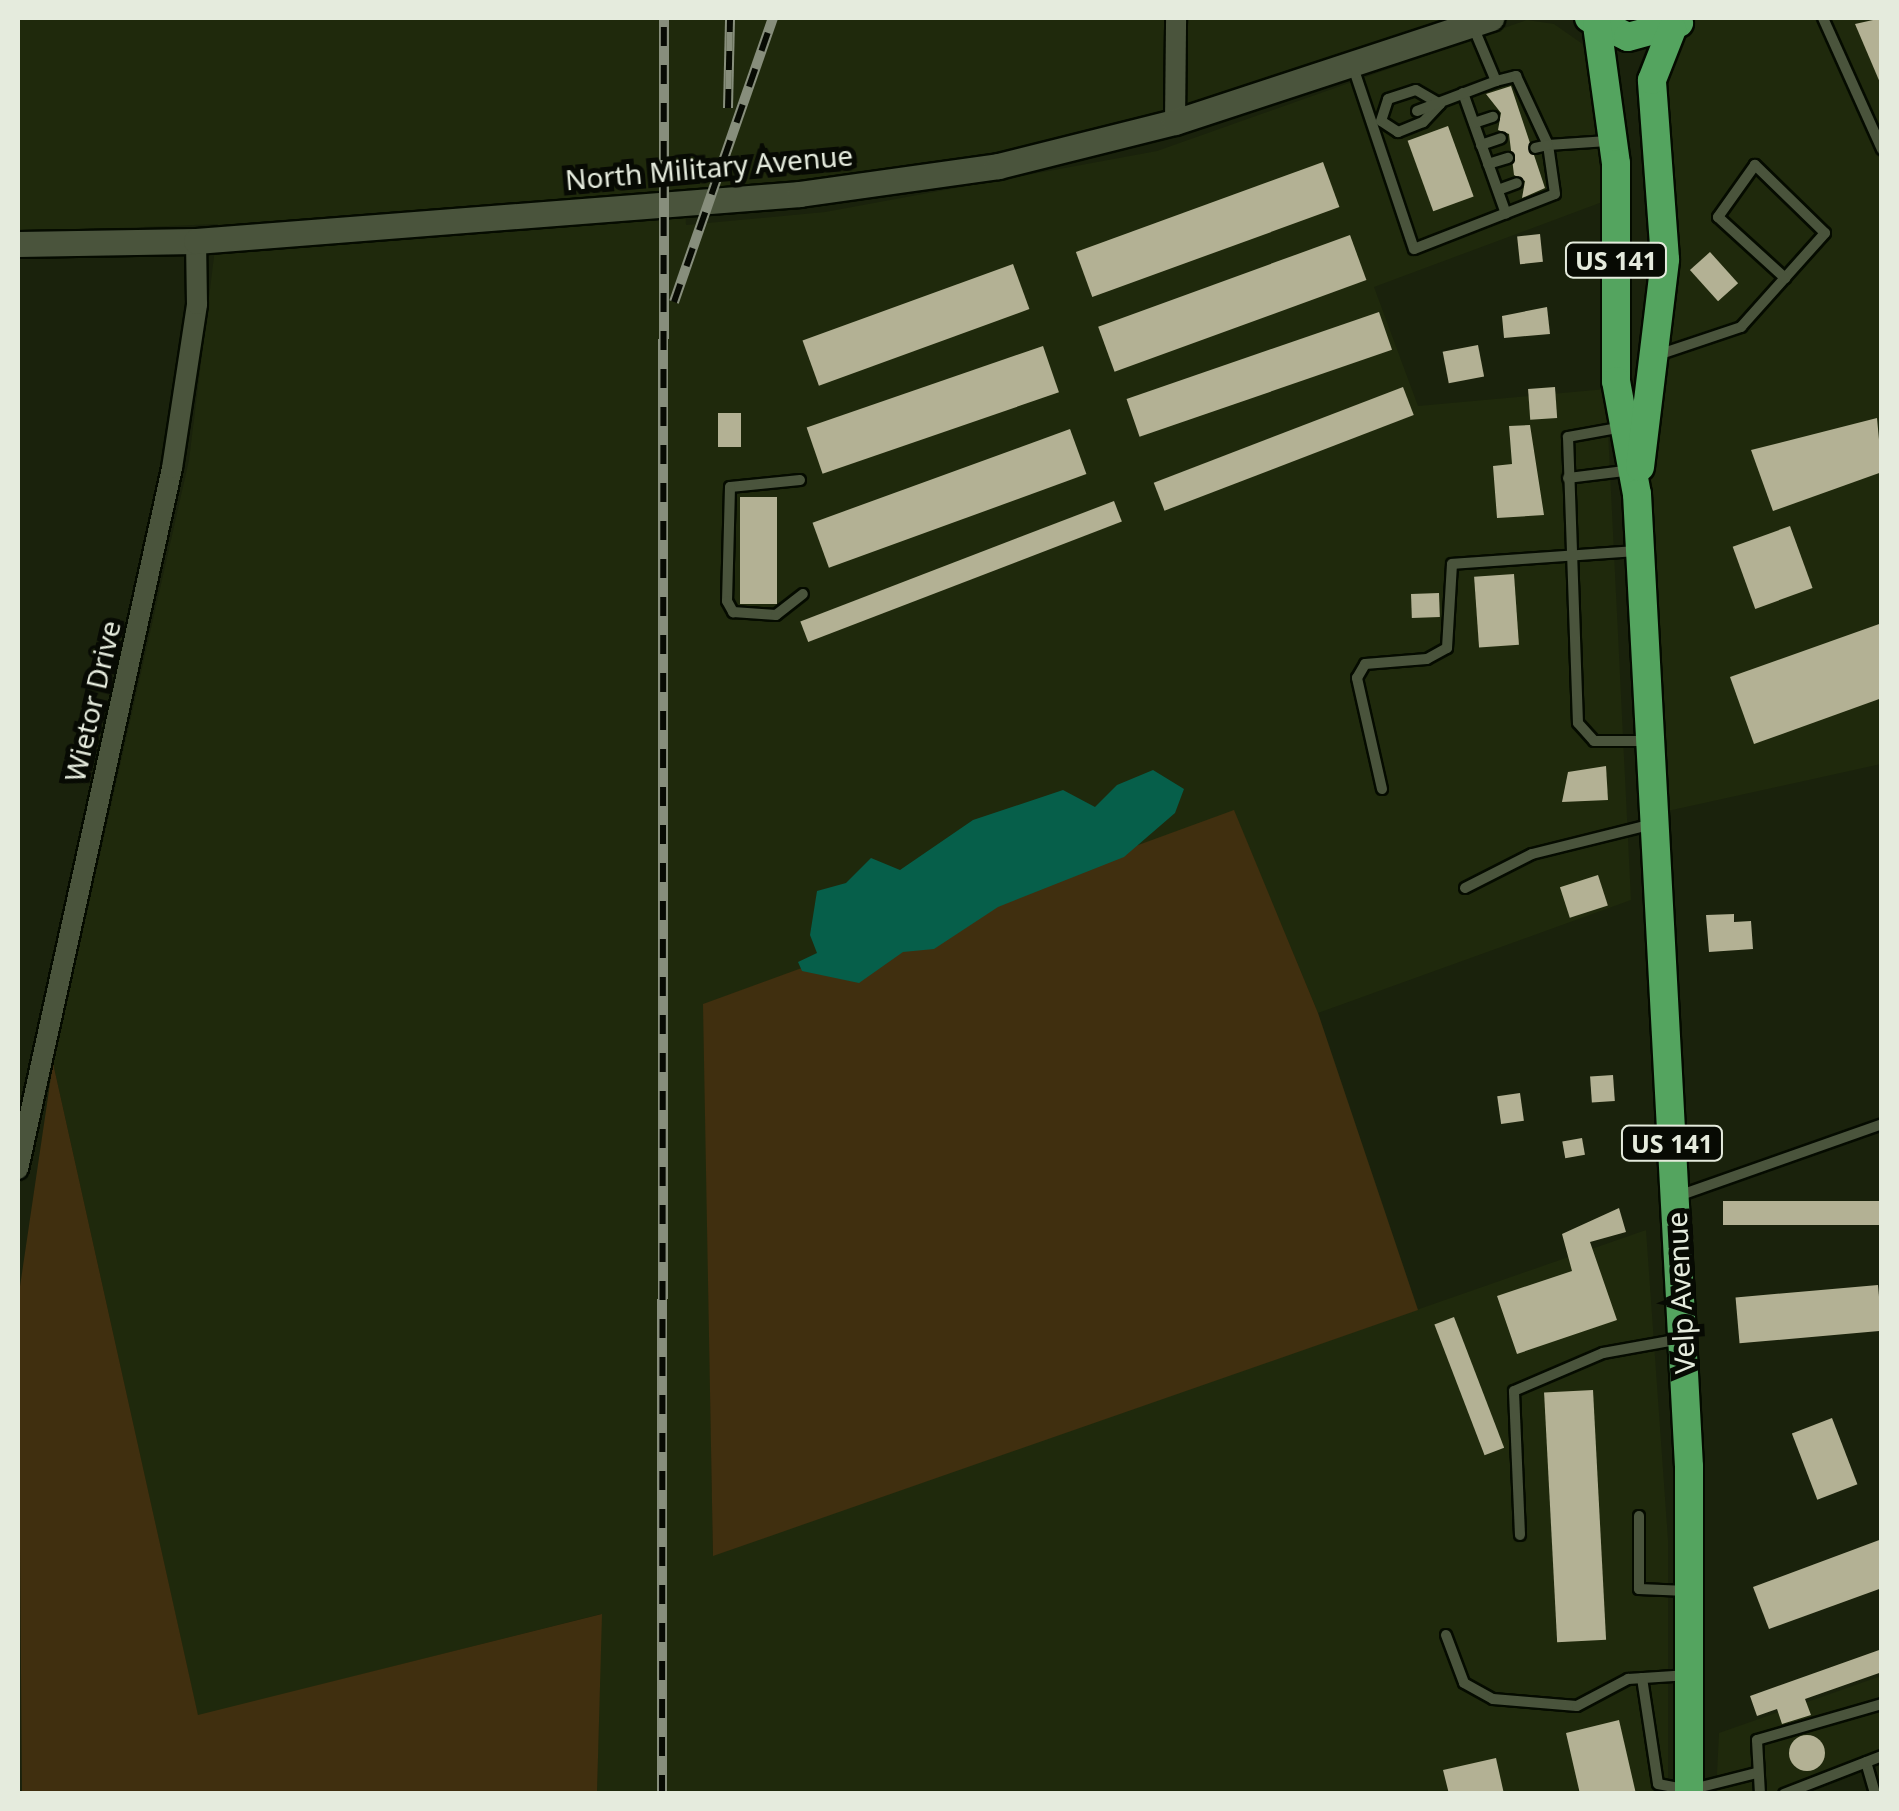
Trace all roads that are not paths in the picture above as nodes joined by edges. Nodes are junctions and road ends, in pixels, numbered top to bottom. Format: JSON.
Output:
{"nodes":[{"id":1,"x":1176,"y":18,"type":"edge"},
{"id":2,"x":1823,"y":18,"type":"edge"},
{"id":3,"x":1470,"y":19,"type":"edge"},
{"id":4,"x":1593,"y":21,"type":"edge"},
{"id":5,"x":1679,"y":23,"type":"edge"},
{"id":6,"x":1352,"y":63,"type":"junction"},
{"id":7,"x":1496,"y":80,"type":"junction"},
{"id":8,"x":1463,"y":93,"type":"junction"},
{"id":9,"x":1440,"y":104,"type":"junction"},
{"id":10,"x":1417,"y":110,"type":"dead end"},
{"id":11,"x":1494,"y":116,"type":"dead end"},
{"id":12,"x":1395,"y":118,"type":"dead end"},
{"id":13,"x":1175,"y":122,"type":"junction"},
{"id":14,"x":1376,"y":123,"type":"junction"},
{"id":15,"x":1474,"y":123,"type":"junction"},
{"id":16,"x":1501,"y":138,"type":"dead end"},
{"id":17,"x":1613,"y":141,"type":"junction"},
{"id":18,"x":1481,"y":144,"type":"junction"},
{"id":19,"x":1548,"y":145,"type":"junction"},
{"id":20,"x":1536,"y":148,"type":"dead end"},
{"id":21,"x":1882,"y":149,"type":"edge"},
{"id":22,"x":1508,"y":158,"type":"dead end"},
{"id":23,"x":1488,"y":164,"type":"junction"},
{"id":24,"x":1517,"y":183,"type":"dead end"},
{"id":25,"x":1498,"y":190,"type":"junction"},
{"id":26,"x":1506,"y":214,"type":"junction"},
{"id":27,"x":196,"y":241,"type":"junction"},
{"id":28,"x":18,"y":244,"type":"edge"},
{"id":29,"x":1784,"y":278,"type":"junction"},
{"id":30,"x":1654,"y":356,"type":"junction"},
{"id":31,"x":1624,"y":427,"type":"junction"},
{"id":32,"x":1568,"y":478,"type":"junction"},
{"id":33,"x":800,"y":480,"type":"dead end"},
{"id":34,"x":1634,"y":482,"type":"junction"},
{"id":35,"x":1640,"y":551,"type":"junction"},
{"id":36,"x":1571,"y":554,"type":"junction"},
{"id":37,"x":803,"y":594,"type":"dead end"},
{"id":38,"x":1650,"y":741,"type":"junction"},
{"id":39,"x":1382,"y":789,"type":"dead end"},
{"id":40,"x":1654,"y":824,"type":"junction"},
{"id":41,"x":1464,"y":888,"type":"dead end"},
{"id":42,"x":1882,"y":1124,"type":"edge"},
{"id":43,"x":18,"y":1170,"type":"edge"},
{"id":44,"x":1674,"y":1198,"type":"junction"},
{"id":45,"x":1682,"y":1338,"type":"junction"},
{"id":46,"x":1639,"y":1516,"type":"dead end"},
{"id":47,"x":1520,"y":1535,"type":"dead end"},
{"id":48,"x":1693,"y":1591,"type":"junction"},
{"id":49,"x":1446,"y":1634,"type":"dead end"},
{"id":50,"x":1695,"y":1674,"type":"junction"},
{"id":51,"x":1642,"y":1678,"type":"junction"},
{"id":52,"x":1882,"y":1704,"type":"edge"},
{"id":53,"x":1882,"y":1756,"type":"edge"},
{"id":54,"x":1866,"y":1762,"type":"junction"},
{"id":55,"x":1756,"y":1773,"type":"junction"},
{"id":56,"x":1689,"y":1792,"type":"edge"},
{"id":57,"x":1760,"y":1794,"type":"edge"},
{"id":58,"x":1784,"y":1794,"type":"edge"},
{"id":59,"x":1875,"y":1794,"type":"edge"}],
"edges":[{"from":1,"to":13,"type":"street"},
{"from":2,"to":21,"type":"lane"},
{"from":3,"to":6,"type":"street","name":"North Military Avenue"},
{"from":3,"to":7,"type":"lane"},
{"from":4,"to":5,"type":"main road"},
{"from":4,"to":17,"type":"main road","name":"Velp Avenue","number":"US 141"},
{"from":5,"to":30,"type":"main road","name":"Velp Avenue","number":"US 141"},
{"from":6,"to":13,"type":"street","name":"North Military Avenue"},
{"from":6,"to":14,"type":"lane"},
{"from":7,"to":8,"type":"lane"},
{"from":7,"to":19,"type":"lane"},
{"from":8,"to":9,"type":"lane"},
{"from":8,"to":15,"type":"lane"},
{"from":9,"to":10,"type":"lane"},
{"from":9,"to":14,"type":"lane"},
{"from":9,"to":14,"type":"lane"},
{"from":11,"to":15,"type":"lane"},
{"from":12,"to":14,"type":"lane"},
{"from":13,"to":27,"type":"street","name":"North Military Avenue"},
{"from":14,"to":26,"type":"lane"},
{"from":15,"to":18,"type":"lane"},
{"from":16,"to":18,"type":"lane"},
{"from":17,"to":19,"type":"lane"},
{"from":17,"to":31,"type":"main road","name":"Velp Avenue","number":"US 141"},
{"from":18,"to":23,"type":"lane"},
{"from":19,"to":20,"type":"lane"},
{"from":19,"to":26,"type":"lane"},
{"from":22,"to":23,"type":"lane"},
{"from":23,"to":25,"type":"lane"},
{"from":24,"to":25,"type":"lane"},
{"from":25,"to":26,"type":"lane"},
{"from":27,"to":28,"type":"street","name":"North Military Avenue"},
{"from":27,"to":43,"type":"street","name":"Wietor Drive"},
{"from":29,"to":29,"type":"lane"},
{"from":29,"to":30,"type":"lane"},
{"from":30,"to":34,"type":"main road","name":"Velp Avenue","number":"US 141"},
{"from":31,"to":32,"type":"lane"},
{"from":31,"to":34,"type":"main road","name":"Velp Avenue","number":"US 141"},
{"from":32,"to":34,"type":"lane"},
{"from":32,"to":36,"type":"lane"},
{"from":33,"to":37,"type":"lane"},
{"from":34,"to":35,"type":"main road","name":"Velp Avenue","number":"US 141"},
{"from":35,"to":36,"type":"lane"},
{"from":35,"to":38,"type":"main road","name":"Velp Avenue","number":"US 141"},
{"from":36,"to":38,"type":"lane"},
{"from":36,"to":39,"type":"lane"},
{"from":38,"to":40,"type":"main road","name":"Velp Avenue","number":"US 141"},
{"from":40,"to":41,"type":"lane"},
{"from":40,"to":44,"type":"main road","name":"Velp Avenue","number":"US 141"},
{"from":42,"to":44,"type":"lane"},
{"from":44,"to":45,"type":"main road","name":"Velp Avenue","number":"US 141"},
{"from":45,"to":47,"type":"lane"},
{"from":45,"to":48,"type":"main road","name":"Velp Avenue","number":"US 141"},
{"from":46,"to":48,"type":"lane"},
{"from":48,"to":50,"type":"main road","name":"Velp Avenue","number":"US 141"},
{"from":49,"to":51,"type":"lane"},
{"from":50,"to":51,"type":"lane"},
{"from":50,"to":56,"type":"main road","name":"Velp Avenue","number":"US 141"},
{"from":51,"to":56,"type":"lane"},
{"from":52,"to":55,"type":"lane"},
{"from":53,"to":54,"type":"lane"},
{"from":54,"to":58,"type":"lane"},
{"from":54,"to":59,"type":"lane"},
{"from":55,"to":56,"type":"lane"},
{"from":55,"to":57,"type":"lane"}]}
